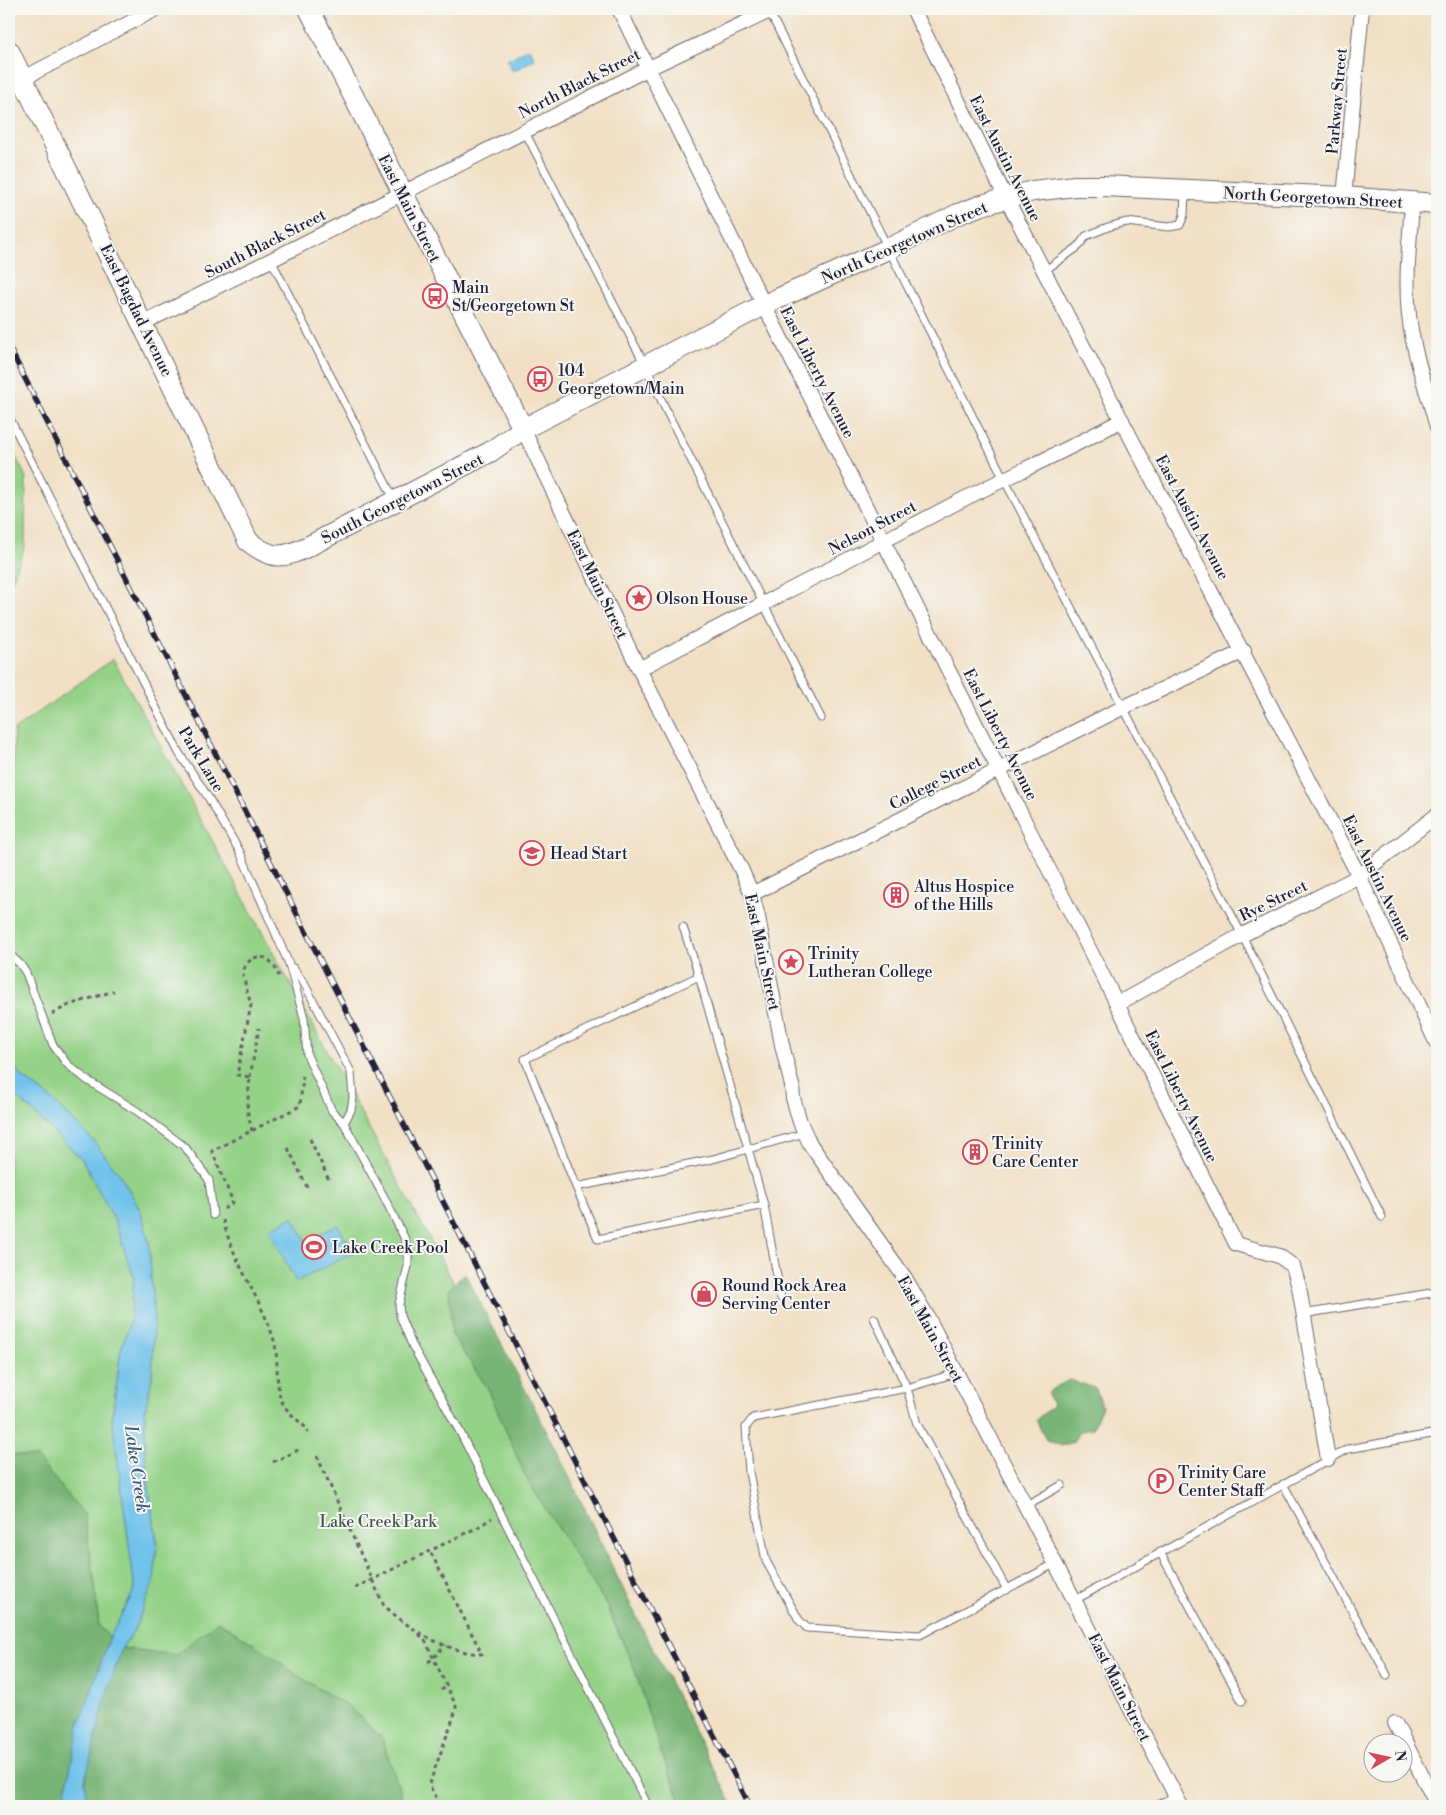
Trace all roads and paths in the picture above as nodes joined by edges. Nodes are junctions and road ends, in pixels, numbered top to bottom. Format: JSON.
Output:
{"nodes":[{"id":1,"x":156,"y":9,"type":"edge"},
{"id":2,"x":309,"y":9,"type":"edge"},
{"id":3,"x":619,"y":9,"type":"edge"},
{"id":4,"x":913,"y":9,"type":"edge"},
{"id":5,"x":1362,"y":9,"type":"edge"},
{"id":6,"x":770,"y":10,"type":"edge"},
{"id":7,"x":9,"y":51,"type":"edge"},
{"id":8,"x":649,"y":68,"type":"junction"},
{"id":9,"x":22,"y":79,"type":"junction"},
{"id":10,"x":524,"y":130,"type":"junction"},
{"id":11,"x":1185,"y":190,"type":"junction"},
{"id":12,"x":403,"y":193,"type":"junction"},
{"id":13,"x":1344,"y":197,"type":"junction"},
{"id":14,"x":1006,"y":198,"type":"junction"},
{"id":15,"x":1412,"y":203,"type":"junction"},
{"id":16,"x":1437,"y":204,"type":"edge"},
{"id":17,"x":888,"y":249,"type":"junction"},
{"id":18,"x":271,"y":260,"type":"junction"},
{"id":19,"x":1044,"y":271,"type":"junction"},
{"id":20,"x":764,"y":305,"type":"junction"},
{"id":21,"x":143,"y":323,"type":"junction"},
{"id":22,"x":646,"y":366,"type":"junction"},
{"id":23,"x":9,"y":417,"type":"edge"},
{"id":24,"x":1122,"y":420,"type":"junction"},
{"id":25,"x":1437,"y":427,"type":"edge"},
{"id":26,"x":523,"y":429,"type":"junction"},
{"id":27,"x":1004,"y":479,"type":"junction"},
{"id":28,"x":395,"y":501,"type":"junction"},
{"id":29,"x":883,"y":540,"type":"junction"},
{"id":30,"x":277,"y":556,"type":"joint"},
{"id":31,"x":764,"y":604,"type":"junction"},
{"id":32,"x":1244,"y":651,"type":"junction"},
{"id":33,"x":640,"y":669,"type":"junction"},
{"id":34,"x":1122,"y":708,"type":"junction"},
{"id":35,"x":821,"y":718,"type":"dead end"},
{"id":36,"x":999,"y":769,"type":"junction"},
{"id":37,"x":1437,"y":815,"type":"edge"},
{"id":38,"x":1359,"y":876,"type":"junction"},
{"id":39,"x":752,"y":894,"type":"junction"},
{"id":40,"x":683,"y":927,"type":"dead end"},
{"id":41,"x":1242,"y":935,"type":"junction"},
{"id":42,"x":10,"y":955,"type":"edge"},
{"id":43,"x":290,"y":964,"type":"junction"},
{"id":44,"x":699,"y":976,"type":"junction"},
{"id":45,"x":280,"y":981,"type":"dead end"},
{"id":46,"x":114,"y":991,"type":"dead end"},
{"id":47,"x":1117,"y":1004,"type":"junction"},
{"id":48,"x":43,"y":1018,"type":"junction"},
{"id":49,"x":259,"y":1028,"type":"dead end"},
{"id":50,"x":1437,"y":1044,"type":"edge"},
{"id":51,"x":300,"y":1069,"type":"dead end"},
{"id":52,"x":250,"y":1077,"type":"junction"},
{"id":53,"x":344,"y":1123,"type":"junction"},
{"id":54,"x":252,"y":1131,"type":"junction"},
{"id":55,"x":805,"y":1133,"type":"junction"},
{"id":56,"x":310,"y":1139,"type":"dead end"},
{"id":57,"x":288,"y":1148,"type":"dead end"},
{"id":58,"x":747,"y":1150,"type":"junction"},
{"id":59,"x":329,"y":1180,"type":"dead end"},
{"id":60,"x":576,"y":1187,"type":"junction"},
{"id":61,"x":308,"y":1191,"type":"dead end"},
{"id":62,"x":764,"y":1205,"type":"junction"},
{"id":63,"x":213,"y":1215,"type":"dead end"},
{"id":64,"x":1382,"y":1217,"type":"dead end"},
{"id":65,"x":1437,"y":1292,"type":"edge"},
{"id":66,"x":782,"y":1298,"type":"dead end"},
{"id":67,"x":1304,"y":1314,"type":"junction"},
{"id":68,"x":874,"y":1318,"type":"dead end"},
{"id":69,"x":956,"y":1373,"type":"junction"},
{"id":70,"x":907,"y":1388,"type":"junction"},
{"id":71,"x":308,"y":1433,"type":"dead end"},
{"id":72,"x":1437,"y":1433,"type":"edge"},
{"id":73,"x":300,"y":1449,"type":"dead end"},
{"id":74,"x":316,"y":1456,"type":"dead end"},
{"id":75,"x":1328,"y":1459,"type":"junction"},
{"id":76,"x":273,"y":1462,"type":"dead end"},
{"id":77,"x":1283,"y":1484,"type":"junction"},
{"id":78,"x":1062,"y":1485,"type":"dead end"},
{"id":79,"x":1025,"y":1506,"type":"junction"},
{"id":80,"x":501,"y":1513,"type":"junction"},
{"id":81,"x":430,"y":1551,"type":"junction"},
{"id":82,"x":1160,"y":1552,"type":"junction"},
{"id":83,"x":1056,"y":1563,"type":"junction"},
{"id":84,"x":372,"y":1580,"type":"junction"},
{"id":85,"x":356,"y":1588,"type":"dead end"},
{"id":86,"x":1007,"y":1590,"type":"junction"},
{"id":87,"x":1075,"y":1600,"type":"junction"},
{"id":88,"x":417,"y":1632,"type":"junction"},
{"id":89,"x":446,"y":1645,"type":"junction"},
{"id":90,"x":434,"y":1659,"type":"junction"},
{"id":91,"x":428,"y":1662,"type":"dead end"},
{"id":92,"x":1387,"y":1675,"type":"dead end"},
{"id":93,"x":447,"y":1687,"type":"junction"},
{"id":94,"x":441,"y":1690,"type":"dead end"},
{"id":95,"x":1242,"y":1701,"type":"dead end"},
{"id":96,"x":1395,"y":1723,"type":"dead end"},
{"id":97,"x":1179,"y":1801,"type":"edge"},
{"id":98,"x":1437,"y":1805,"type":"edge"},
{"id":99,"x":440,"y":1806,"type":"edge"},
{"id":100,"x":648,"y":1806,"type":"edge"},
{"id":101,"x":1155,"y":1806,"type":"edge"}],
"edges":[{"from":1,"to":9,"type":"street"},
{"from":2,"to":12,"type":"street","name":"East Main Street"},
{"from":3,"to":8,"type":"street","name":"East Liberty Avenue"},
{"from":4,"to":14,"type":"street","name":"East Austin Avenue"},
{"from":5,"to":13,"type":"street","name":"Parkway Street"},
{"from":6,"to":8,"type":"street","name":"North Black Street"},
{"from":6,"to":17,"type":"lane"},
{"from":7,"to":9,"type":"street","name":"East Bagdad Avenue"},
{"from":8,"to":10,"type":"street","name":"North Black Street"},
{"from":8,"to":20,"type":"street","name":"East Liberty Avenue"},
{"from":9,"to":21,"type":"street","name":"East Bagdad Avenue"},
{"from":10,"to":12,"type":"street","name":"North Black Street"},
{"from":10,"to":22,"type":"lane"},
{"from":11,"to":13,"type":"street","name":"North Georgetown Street"},
{"from":11,"to":14,"type":"street","name":"North Georgetown Street"},
{"from":11,"to":19,"type":"lane"},
{"from":12,"to":18,"type":"street","name":"South Black Street"},
{"from":12,"to":26,"type":"street","name":"East Main Street"},
{"from":13,"to":15,"type":"street","name":"North Georgetown Street"},
{"from":14,"to":17,"type":"street","name":"North Georgetown Street"},
{"from":14,"to":19,"type":"street","name":"East Austin Avenue"},
{"from":15,"to":16,"type":"street","name":"North Georgetown Street"},
{"from":15,"to":25,"type":"street"},
{"from":17,"to":20,"type":"street","name":"North Georgetown Street"},
{"from":17,"to":27,"type":"lane"},
{"from":18,"to":21,"type":"street","name":"South Black Street"},
{"from":18,"to":28,"type":"lane"},
{"from":19,"to":24,"type":"street","name":"East Austin Avenue"},
{"from":20,"to":22,"type":"street","name":"North Georgetown Street"},
{"from":20,"to":29,"type":"street","name":"East Liberty Avenue"},
{"from":21,"to":30,"type":"street","name":"East Bagdad Avenue"},
{"from":22,"to":26,"type":"street","name":"North Georgetown Street"},
{"from":22,"to":31,"type":"lane"},
{"from":23,"to":43,"type":"lane","name":"Park Lane"},
{"from":24,"to":27,"type":"street","name":"Nelson Street"},
{"from":24,"to":32,"type":"street","name":"East Austin Avenue"},
{"from":26,"to":28,"type":"street","name":"South Georgetown Street"},
{"from":26,"to":33,"type":"street","name":"East Main Street"},
{"from":27,"to":29,"type":"street","name":"Nelson Street"},
{"from":27,"to":34,"type":"lane"},
{"from":28,"to":30,"type":"street","name":"South Georgetown Street"},
{"from":29,"to":31,"type":"street","name":"Nelson Street"},
{"from":29,"to":36,"type":"street","name":"East Liberty Avenue"},
{"from":31,"to":33,"type":"street","name":"Nelson Street"},
{"from":31,"to":35,"type":"lane"},
{"from":32,"to":34,"type":"street","name":"College Street"},
{"from":32,"to":38,"type":"street","name":"East Austin Avenue"},
{"from":33,"to":39,"type":"street","name":"East Main Street"},
{"from":34,"to":36,"type":"street","name":"College Street"},
{"from":34,"to":41,"type":"lane"},
{"from":36,"to":39,"type":"street","name":"College Street"},
{"from":36,"to":47,"type":"street","name":"East Liberty Avenue"},
{"from":37,"to":38,"type":"street","name":"Rye Street"},
{"from":38,"to":41,"type":"street","name":"Rye Street"},
{"from":38,"to":50,"type":"street","name":"East Austin Avenue"},
{"from":39,"to":55,"type":"street","name":"East Main Street"},
{"from":40,"to":44,"type":"lane"},
{"from":41,"to":47,"type":"street","name":"Rye Street"},
{"from":41,"to":64,"type":"lane"},
{"from":42,"to":48,"type":"lane"},
{"from":43,"to":53,"type":"lane","name":"Park Lane"},
{"from":43,"to":53,"type":"lane"},
{"from":44,"to":58,"type":"lane"},
{"from":44,"to":60,"type":"lane"},
{"from":45,"to":52,"type":"path"},
{"from":46,"to":48,"type":"path"},
{"from":47,"to":67,"type":"street","name":"East Liberty Avenue"},
{"from":48,"to":63,"type":"lane"},
{"from":49,"to":52,"type":"path"},
{"from":51,"to":54,"type":"path"},
{"from":52,"to":54,"type":"path"},
{"from":53,"to":80,"type":"lane","name":"Park Lane"},
{"from":54,"to":71,"type":"path"},
{"from":55,"to":58,"type":"lane"},
{"from":55,"to":69,"type":"street","name":"East Main Street"},
{"from":56,"to":59,"type":"path"},
{"from":57,"to":61,"type":"path"},
{"from":58,"to":60,"type":"lane"},
{"from":58,"to":62,"type":"lane"},
{"from":60,"to":62,"type":"lane"},
{"from":62,"to":66,"type":"lane"},
{"from":65,"to":67,"type":"lane"},
{"from":67,"to":75,"type":"street","name":"East Liberty Avenue"},
{"from":68,"to":70,"type":"lane"},
{"from":69,"to":70,"type":"lane"},
{"from":69,"to":79,"type":"street","name":"East Main Street"},
{"from":70,"to":86,"type":"lane"},
{"from":70,"to":86,"type":"lane"},
{"from":72,"to":75,"type":"lane"},
{"from":73,"to":76,"type":"path"},
{"from":74,"to":84,"type":"path"},
{"from":75,"to":77,"type":"lane"},
{"from":77,"to":82,"type":"lane"},
{"from":77,"to":92,"type":"lane"},
{"from":78,"to":79,"type":"lane"},
{"from":79,"to":83,"type":"street","name":"East Main Street"},
{"from":80,"to":81,"type":"path"},
{"from":80,"to":100,"type":"lane","name":"Park Lane"},
{"from":81,"to":84,"type":"path"},
{"from":81,"to":89,"type":"path"},
{"from":82,"to":87,"type":"lane"},
{"from":82,"to":95,"type":"lane"},
{"from":83,"to":86,"type":"lane"},
{"from":83,"to":87,"type":"street","name":"East Main Street"},
{"from":84,"to":85,"type":"path"},
{"from":84,"to":88,"type":"path"},
{"from":87,"to":97,"type":"street","name":"East Main Street"},
{"from":88,"to":89,"type":"path"},
{"from":88,"to":90,"type":"path"},
{"from":89,"to":90,"type":"path"},
{"from":90,"to":91,"type":"path"},
{"from":90,"to":93,"type":"path"},
{"from":93,"to":94,"type":"path"},
{"from":93,"to":99,"type":"path"},
{"from":96,"to":98,"type":"street"},
{"from":97,"to":101,"type":"lane"}]}
